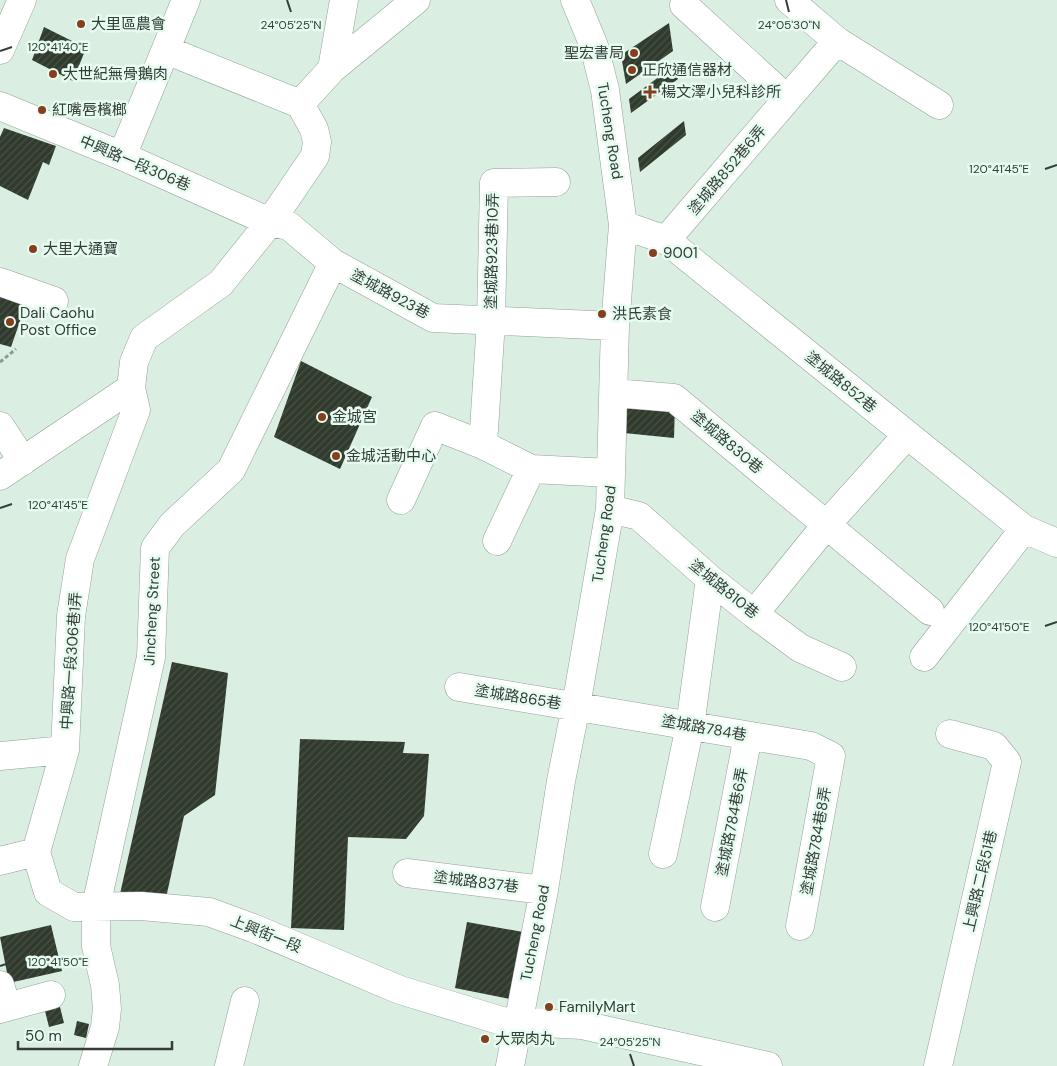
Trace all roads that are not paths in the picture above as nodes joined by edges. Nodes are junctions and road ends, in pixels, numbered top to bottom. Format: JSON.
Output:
{"nodes":[{"id":1,"x":22,"y":0,"type":"edge"},
{"id":2,"x":186,"y":0,"type":"edge"},
{"id":3,"x":344,"y":0,"type":"edge"},
{"id":4,"x":416,"y":0,"type":"edge"},
{"id":5,"x":790,"y":0,"type":"edge"},
{"id":6,"x":578,"y":1,"type":"edge"},
{"id":7,"x":684,"y":5,"type":"dead end"},
{"id":8,"x":837,"y":41,"type":"junction"},
{"id":9,"x":0,"y":50,"type":"edge"},
{"id":10,"x":166,"y":50,"type":"junction"},
{"id":11,"x":332,"y":69,"type":"junction"},
{"id":12,"x":787,"y":99,"type":"junction"},
{"id":13,"x":300,"y":104,"type":"junction"},
{"id":14,"x":939,"y":105,"type":"dead end"},
{"id":15,"x":0,"y":106,"type":"edge"},
{"id":16,"x":122,"y":156,"type":"junction"},
{"id":17,"x":556,"y":182,"type":"dead end"},
{"id":18,"x":270,"y":222,"type":"junction"},
{"id":19,"x":623,"y":225,"type":"junction"},
{"id":20,"x":666,"y":240,"type":"junction"},
{"id":21,"x":333,"y":263,"type":"junction"},
{"id":22,"x":0,"y":282,"type":"edge"},
{"id":23,"x":54,"y":301,"type":"dead end"},
{"id":24,"x":490,"y":321,"type":"junction"},
{"id":25,"x":615,"y":326,"type":"junction"},
{"id":26,"x":131,"y":388,"type":"junction"},
{"id":27,"x":614,"y":393,"type":"junction"},
{"id":28,"x":0,"y":426,"type":"edge"},
{"id":29,"x":907,"y":435,"type":"junction"},
{"id":30,"x":483,"y":445,"type":"junction"},
{"id":31,"x":23,"y":461,"type":"junction"},
{"id":32,"x":531,"y":468,"type":"junction"},
{"id":33,"x":612,"y":473,"type":"junction"},
{"id":34,"x":0,"y":476,"type":"edge"},
{"id":35,"x":401,"y":500,"type":"dead end"},
{"id":36,"x":610,"y":509,"type":"junction"},
{"id":37,"x":827,"y":524,"type":"junction"},
{"id":38,"x":1024,"y":529,"type":"junction"},
{"id":39,"x":497,"y":540,"type":"dead end"},
{"id":40,"x":1057,"y":542,"type":"edge"},
{"id":41,"x":710,"y":579,"type":"junction"},
{"id":42,"x":930,"y":611,"type":"dead end"},
{"id":43,"x":754,"y":614,"type":"junction"},
{"id":44,"x":924,"y":657,"type":"dead end"},
{"id":45,"x":842,"y":667,"type":"dead end"},
{"id":46,"x":459,"y":687,"type":"dead end"},
{"id":47,"x":576,"y":706,"type":"junction"},
{"id":48,"x":690,"y":726,"type":"junction"},
{"id":49,"x":950,"y":734,"type":"dead end"},
{"id":50,"x":748,"y":736,"type":"junction"},
{"id":51,"x":65,"y":750,"type":"junction"},
{"id":52,"x":0,"y":756,"type":"edge"},
{"id":53,"x":831,"y":756,"type":"joint"},
{"id":54,"x":36,"y":852,"type":"junction"},
{"id":55,"x":663,"y":854,"type":"dead end"},
{"id":56,"x":0,"y":861,"type":"edge"},
{"id":57,"x":407,"y":873,"type":"dead end"},
{"id":58,"x":544,"y":890,"type":"junction"},
{"id":59,"x":96,"y":906,"type":"junction"},
{"id":60,"x":715,"y":907,"type":"dead end"},
{"id":61,"x":800,"y":926,"type":"dead end"},
{"id":62,"x":50,"y":994,"type":"dead end"},
{"id":63,"x":2,"y":1000,"type":"edge"},
{"id":64,"x":246,"y":1001,"type":"dead end"},
{"id":65,"x":518,"y":1021,"type":"junction"},
{"id":66,"x":93,"y":1066,"type":"edge"},
{"id":67,"x":229,"y":1066,"type":"edge"},
{"id":68,"x":510,"y":1066,"type":"edge"},
{"id":69,"x":768,"y":1066,"type":"edge"},
{"id":70,"x":938,"y":1066,"type":"edge"}],
"edges":[{"from":1,"to":9,"type":"street"},
{"from":2,"to":10,"type":"street"},
{"from":3,"to":11,"type":"street"},
{"from":4,"to":11,"type":"street"},
{"from":5,"to":8,"type":"street"},
{"from":6,"to":19,"type":"street","name":"Tucheng Road"},
{"from":7,"to":12,"type":"street"},
{"from":8,"to":12,"type":"street","name":"塗城路852巷6弄"},
{"from":8,"to":14,"type":"street"},
{"from":10,"to":13,"type":"street"},
{"from":10,"to":16,"type":"street"},
{"from":11,"to":13,"type":"street"},
{"from":12,"to":20,"type":"street","name":"塗城路852巷6弄"},
{"from":13,"to":18,"type":"street","name":"中興路一段306巷1弄"},
{"from":15,"to":16,"type":"street","name":"中興路一段306巷"},
{"from":16,"to":18,"type":"street","name":"中興路一段306巷"},
{"from":17,"to":24,"type":"street","name":"塗城路923巷10弄"},
{"from":18,"to":21,"type":"street","name":"塗城路923巷"},
{"from":18,"to":26,"type":"street","name":"中興路一段306巷1弄"},
{"from":19,"to":20,"type":"street","name":"塗城路852巷"},
{"from":19,"to":25,"type":"street","name":"Tucheng Road"},
{"from":20,"to":29,"type":"street","name":"塗城路852巷"},
{"from":21,"to":24,"type":"street","name":"塗城路923巷"},
{"from":21,"to":59,"type":"street","name":"Jincheng Street"},
{"from":22,"to":23,"type":"street"},
{"from":24,"to":25,"type":"street","name":"塗城路923巷"},
{"from":24,"to":30,"type":"street"},
{"from":25,"to":27,"type":"street","name":"Tucheng Road"},
{"from":26,"to":31,"type":"street"},
{"from":26,"to":51,"type":"street","name":"中興路一段306巷1弄"},
{"from":27,"to":33,"type":"street","name":"Tucheng Road"},
{"from":27,"to":37,"type":"street","name":"塗城路830巷"},
{"from":28,"to":31,"type":"street"},
{"from":29,"to":37,"type":"street"},
{"from":29,"to":38,"type":"street","name":"塗城路852巷"},
{"from":30,"to":32,"type":"street"},
{"from":30,"to":35,"type":"street"},
{"from":31,"to":34,"type":"street"},
{"from":32,"to":33,"type":"street"},
{"from":32,"to":39,"type":"street"},
{"from":33,"to":36,"type":"street","name":"Tucheng Road"},
{"from":36,"to":41,"type":"street","name":"塗城路810巷"},
{"from":36,"to":47,"type":"street","name":"Tucheng Road"},
{"from":37,"to":42,"type":"street","name":"塗城路830巷"},
{"from":37,"to":43,"type":"street"},
{"from":38,"to":40,"type":"street","name":"塗城路852巷"},
{"from":38,"to":44,"type":"street"},
{"from":41,"to":43,"type":"street","name":"塗城路810巷"},
{"from":41,"to":48,"type":"street"},
{"from":43,"to":45,"type":"street","name":"塗城路810巷"},
{"from":46,"to":47,"type":"street","name":"塗城路865巷"},
{"from":47,"to":48,"type":"street","name":"塗城路784巷"},
{"from":47,"to":58,"type":"street","name":"Tucheng Road"},
{"from":48,"to":50,"type":"street","name":"塗城路784巷"},
{"from":48,"to":55,"type":"street"},
{"from":49,"to":70,"type":"street","name":"上興路二段51巷"},
{"from":50,"to":53,"type":"street","name":"塗城路784巷"},
{"from":50,"to":60,"type":"street","name":"塗城路784巷6弄"},
{"from":51,"to":52,"type":"street"},
{"from":51,"to":54,"type":"street","name":"中興路一段306巷1弄"},
{"from":53,"to":61,"type":"street","name":"塗城路784巷8弄"},
{"from":54,"to":56,"type":"street"},
{"from":54,"to":59,"type":"street","name":"上興街一段"},
{"from":57,"to":58,"type":"street","name":"塗城路837巷"},
{"from":58,"to":65,"type":"street","name":"Tucheng Road"},
{"from":59,"to":65,"type":"street","name":"上興街一段"},
{"from":59,"to":66,"type":"street","name":"Jincheng Street"},
{"from":62,"to":63,"type":"street"},
{"from":64,"to":67,"type":"street"},
{"from":65,"to":68,"type":"street","name":"Tucheng Road"},
{"from":65,"to":69,"type":"street","name":"上興街一段"}]}
